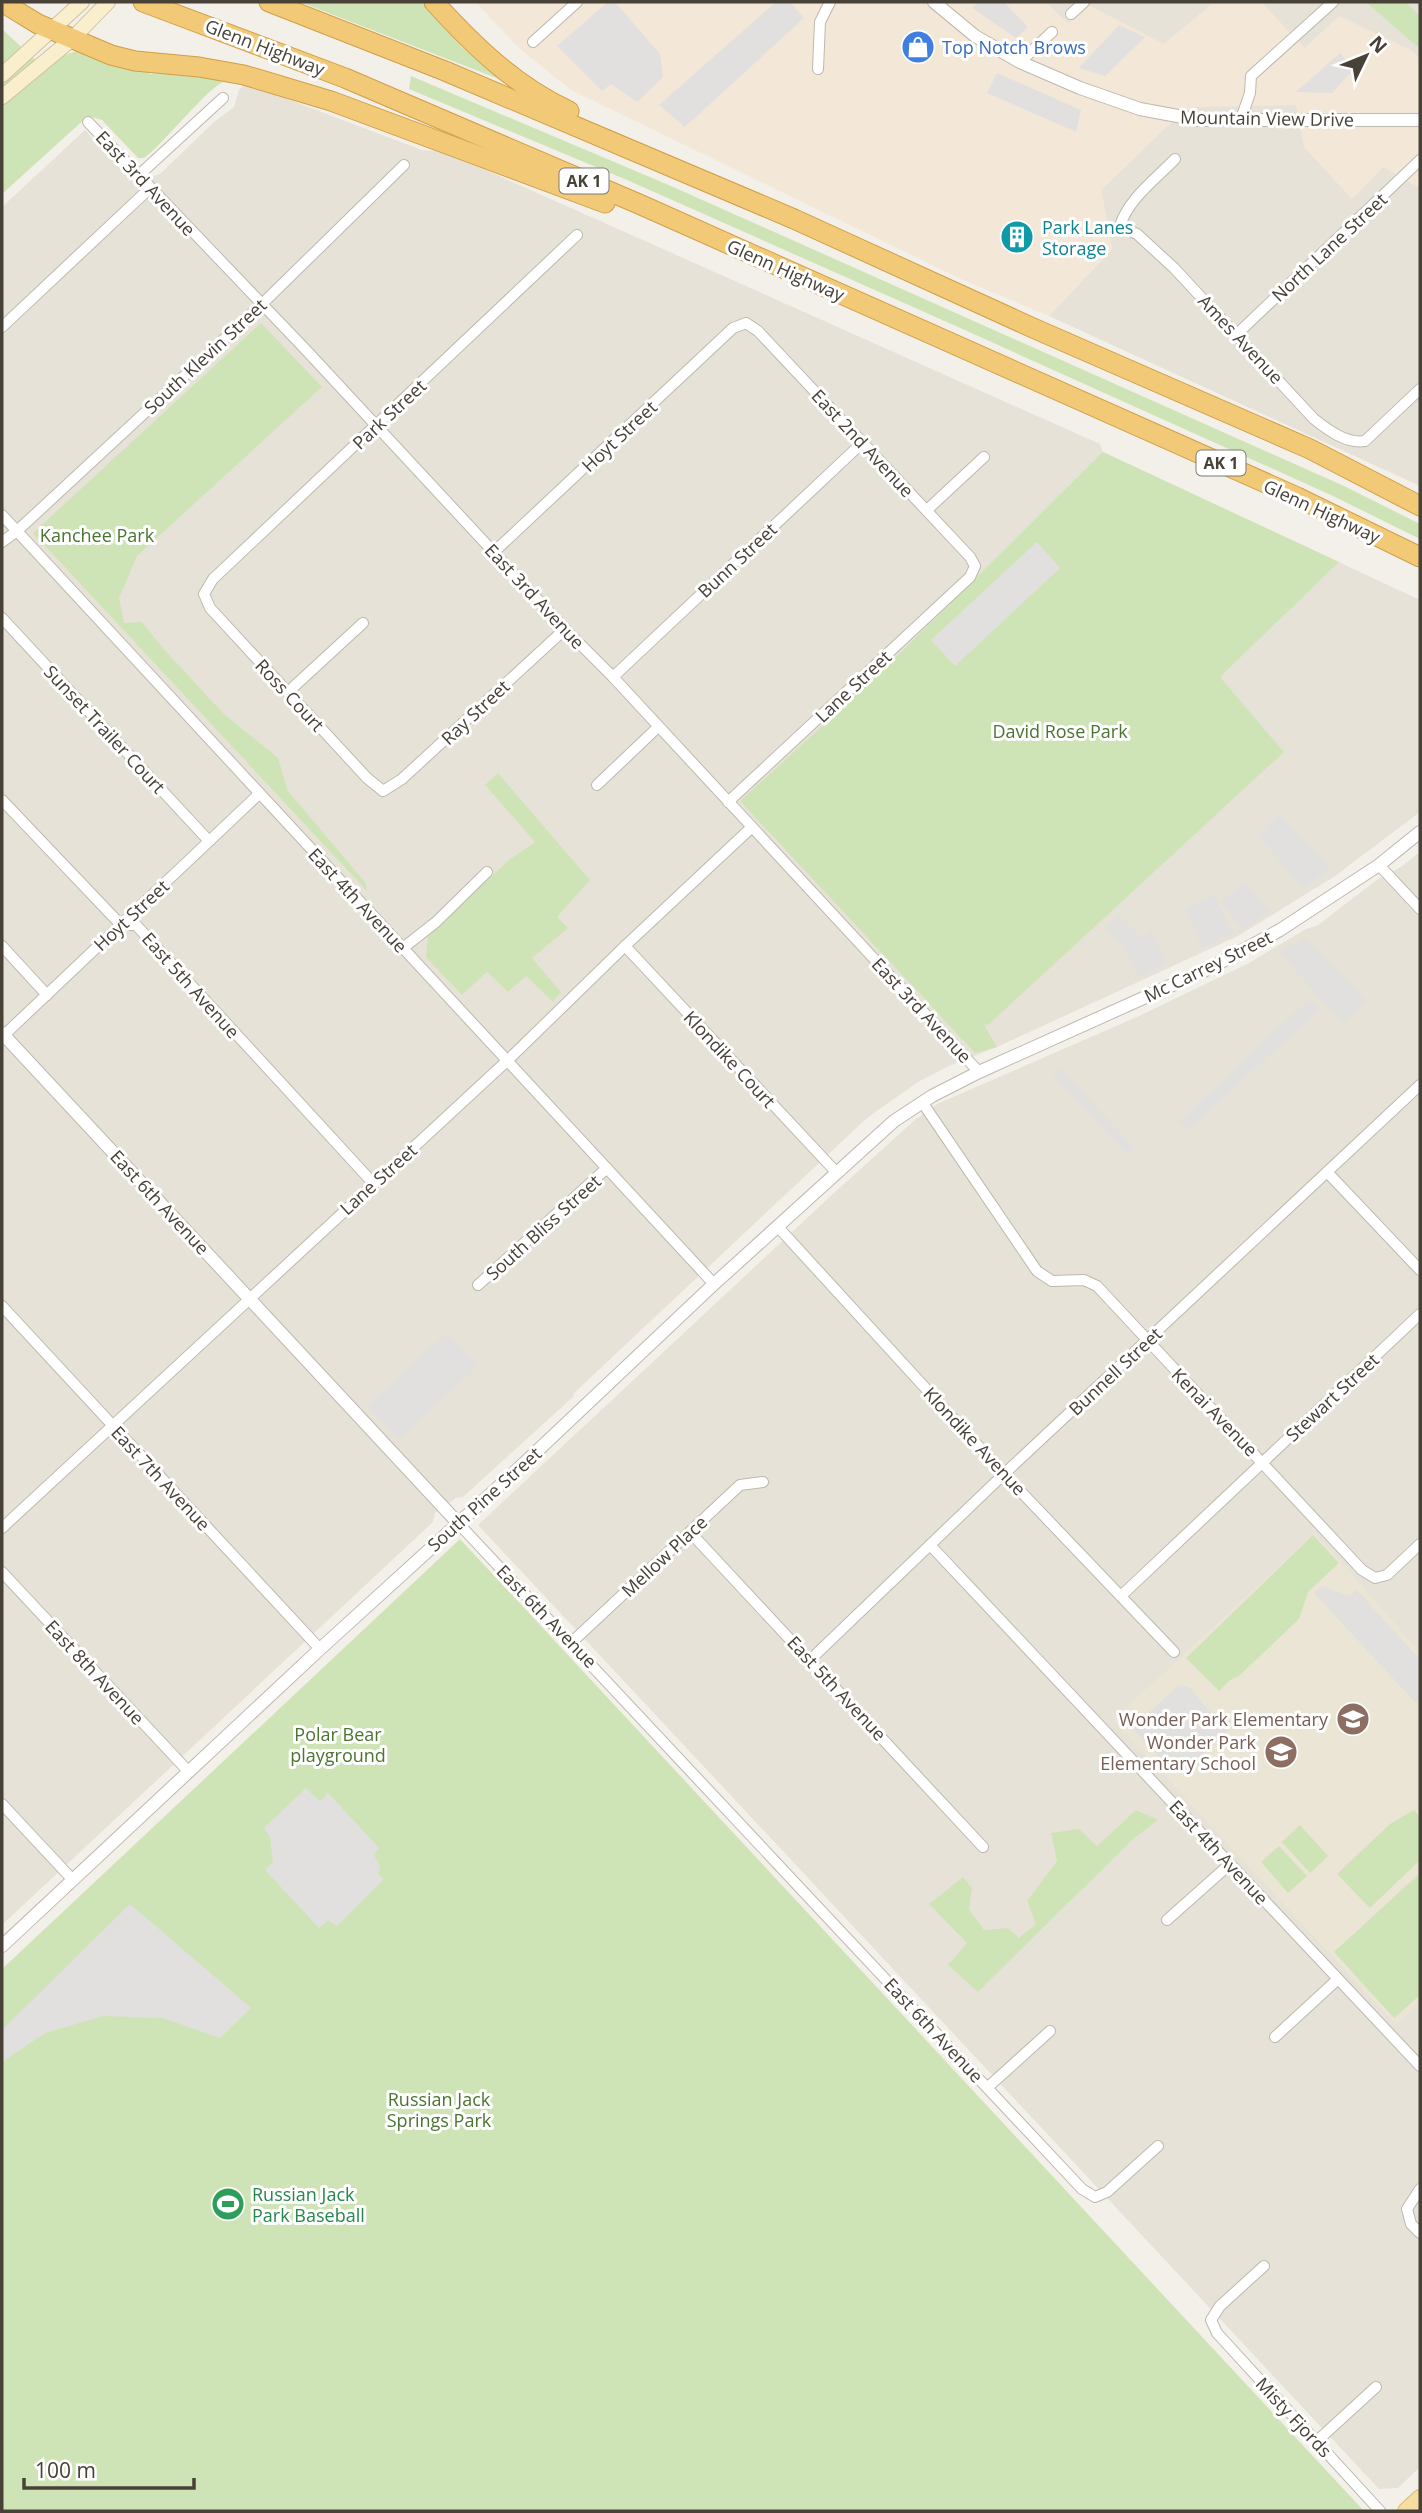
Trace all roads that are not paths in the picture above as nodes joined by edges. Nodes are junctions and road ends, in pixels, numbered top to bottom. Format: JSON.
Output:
{"nodes":[{"id":1,"x":2,"y":2,"type":"edge"},
{"id":2,"x":82,"y":2,"type":"edge"},
{"id":3,"x":108,"y":2,"type":"edge"},
{"id":4,"x":144,"y":2,"type":"edge"},
{"id":5,"x":269,"y":2,"type":"edge"},
{"id":6,"x":434,"y":2,"type":"edge"},
{"id":7,"x":577,"y":2,"type":"edge"},
{"id":8,"x":830,"y":2,"type":"edge"},
{"id":9,"x":934,"y":2,"type":"edge"},
{"id":10,"x":1084,"y":2,"type":"edge"},
{"id":11,"x":1333,"y":2,"type":"edge"},
{"id":12,"x":1070,"y":14,"type":"dead end"},
{"id":13,"x":53,"y":30,"type":"junction"},
{"id":14,"x":1052,"y":32,"type":"dead end"},
{"id":15,"x":72,"y":39,"type":"junction"},
{"id":16,"x":533,"y":42,"type":"dead end"},
{"id":17,"x":1020,"y":62,"type":"junction"},
{"id":18,"x":818,"y":69,"type":"dead end"},
{"id":19,"x":2,"y":75,"type":"edge"},
{"id":20,"x":2,"y":97,"type":"edge"},
{"id":21,"x":223,"y":99,"type":"dead end"},
{"id":22,"x":1241,"y":120,"type":"junction"},
{"id":23,"x":1420,"y":120,"type":"edge"},
{"id":24,"x":88,"y":122,"type":"dead end"},
{"id":25,"x":1175,"y":159,"type":"dead end"},
{"id":26,"x":1420,"y":160,"type":"edge"},
{"id":27,"x":404,"y":165,"type":"dead end"},
{"id":28,"x":139,"y":175,"type":"junction"},
{"id":29,"x":150,"y":188,"type":"junction"},
{"id":30,"x":793,"y":219,"type":"junction"},
{"id":31,"x":577,"y":235,"type":"dead end"},
{"id":32,"x":733,"y":247,"type":"junction"},
{"id":33,"x":262,"y":304,"type":"junction"},
{"id":34,"x":746,"y":323,"type":"joint"},
{"id":35,"x":2,"y":327,"type":"edge"},
{"id":36,"x":1237,"y":334,"type":"junction"},
{"id":37,"x":1420,"y":389,"type":"edge"},
{"id":38,"x":376,"y":427,"type":"junction"},
{"id":39,"x":862,"y":443,"type":"junction"},
{"id":40,"x":984,"y":457,"type":"dead end"},
{"id":41,"x":1420,"y":506,"type":"edge"},
{"id":42,"x":927,"y":510,"type":"junction"},
{"id":43,"x":2,"y":515,"type":"edge"},
{"id":44,"x":17,"y":531,"type":"junction"},
{"id":45,"x":2,"y":541,"type":"edge"},
{"id":46,"x":494,"y":552,"type":"junction"},
{"id":47,"x":1420,"y":558,"type":"edge"},
{"id":48,"x":975,"y":566,"type":"joint"},
{"id":49,"x":204,"y":594,"type":"joint"},
{"id":50,"x":2,"y":618,"type":"edge"},
{"id":51,"x":363,"y":623,"type":"dead end"},
{"id":52,"x":565,"y":629,"type":"junction"},
{"id":53,"x":613,"y":677,"type":"junction"},
{"id":54,"x":288,"y":692,"type":"junction"},
{"id":55,"x":658,"y":727,"type":"junction"},
{"id":56,"x":597,"y":785,"type":"dead end"},
{"id":57,"x":383,"y":790,"type":"joint"},
{"id":58,"x":259,"y":794,"type":"junction"},
{"id":59,"x":2,"y":800,"type":"edge"},
{"id":60,"x":728,"y":802,"type":"junction"},
{"id":61,"x":752,"y":827,"type":"junction"},
{"id":62,"x":1420,"y":832,"type":"edge"},
{"id":63,"x":209,"y":841,"type":"junction"},
{"id":64,"x":1379,"y":865,"type":"junction"},
{"id":65,"x":487,"y":872,"type":"dead end"},
{"id":66,"x":1420,"y":909,"type":"edge"},
{"id":67,"x":121,"y":925,"type":"junction"},
{"id":68,"x":2,"y":946,"type":"edge"},
{"id":69,"x":625,"y":946,"type":"junction"},
{"id":70,"x":403,"y":948,"type":"junction"},
{"id":71,"x":47,"y":995,"type":"junction"},
{"id":72,"x":2,"y":1035,"type":"edge"},
{"id":73,"x":508,"y":1060,"type":"junction"},
{"id":74,"x":979,"y":1072,"type":"junction"},
{"id":75,"x":1420,"y":1085,"type":"edge"},
{"id":76,"x":922,"y":1102,"type":"junction"},
{"id":77,"x":607,"y":1168,"type":"junction"},
{"id":78,"x":836,"y":1172,"type":"junction"},
{"id":79,"x":1327,"y":1172,"type":"junction"},
{"id":80,"x":373,"y":1183,"type":"junction"},
{"id":81,"x":778,"y":1227,"type":"junction"},
{"id":82,"x":1420,"y":1270,"type":"edge"},
{"id":83,"x":714,"y":1284,"type":"junction"},
{"id":84,"x":478,"y":1285,"type":"dead end"},
{"id":85,"x":248,"y":1298,"type":"junction"},
{"id":86,"x":2,"y":1306,"type":"edge"},
{"id":87,"x":1420,"y":1314,"type":"edge"},
{"id":88,"x":1148,"y":1341,"type":"junction"},
{"id":89,"x":113,"y":1426,"type":"junction"},
{"id":90,"x":1262,"y":1462,"type":"junction"},
{"id":91,"x":1004,"y":1474,"type":"junction"},
{"id":92,"x":763,"y":1482,"type":"dead end"},
{"id":93,"x":458,"y":1523,"type":"junction"},
{"id":94,"x":2,"y":1528,"type":"edge"},
{"id":95,"x":690,"y":1532,"type":"junction"},
{"id":96,"x":1420,"y":1544,"type":"edge"},
{"id":97,"x":931,"y":1546,"type":"junction"},
{"id":98,"x":2,"y":1572,"type":"edge"},
{"id":99,"x":1122,"y":1595,"type":"junction"},
{"id":100,"x":572,"y":1642,"type":"junction"},
{"id":101,"x":320,"y":1649,"type":"junction"},
{"id":102,"x":1174,"y":1652,"type":"dead end"},
{"id":103,"x":811,"y":1659,"type":"junction"},
{"id":104,"x":188,"y":1772,"type":"junction"},
{"id":105,"x":2,"y":1804,"type":"edge"},
{"id":106,"x":983,"y":1847,"type":"dead end"},
{"id":107,"x":1230,"y":1864,"type":"junction"},
{"id":108,"x":72,"y":1879,"type":"junction"},
{"id":109,"x":1167,"y":1920,"type":"dead end"},
{"id":110,"x":2,"y":1946,"type":"edge"},
{"id":111,"x":1338,"y":1979,"type":"junction"},
{"id":112,"x":1050,"y":2031,"type":"dead end"},
{"id":113,"x":1275,"y":2037,"type":"dead end"},
{"id":114,"x":1420,"y":2066,"type":"edge"},
{"id":115,"x":988,"y":2087,"type":"junction"},
{"id":116,"x":1158,"y":2146,"type":"dead end"},
{"id":117,"x":1420,"y":2189,"type":"edge"},
{"id":118,"x":1420,"y":2233,"type":"edge"},
{"id":119,"x":1264,"y":2266,"type":"dead end"},
{"id":120,"x":1376,"y":2387,"type":"dead end"},
{"id":121,"x":1317,"y":2441,"type":"junction"},
{"id":122,"x":1420,"y":2498,"type":"edge"},
{"id":123,"x":1380,"y":2511,"type":"edge"},
{"id":124,"x":1406,"y":2511,"type":"edge"}],
"edges":[{"from":1,"to":13,"type":"highway"},
{"from":2,"to":13,"type":"main road"},
{"from":3,"to":15,"type":"main road"},
{"from":4,"to":32,"type":"highway","name":"Glenn Highway","number":"AK 1"},
{"from":5,"to":30,"type":"highway","number":"AK 1"},
{"from":6,"to":30,"type":"highway"},
{"from":7,"to":16,"type":"street"},
{"from":8,"to":18,"type":"street"},
{"from":9,"to":17,"type":"street","name":"Mountain View Drive"},
{"from":10,"to":12,"type":"street"},
{"from":11,"to":22,"type":"street"},
{"from":13,"to":15,"type":"highway"},
{"from":13,"to":19,"type":"main road"},
{"from":14,"to":17,"type":"street"},
{"from":15,"to":20,"type":"main road"},
{"from":15,"to":32,"type":"highway"},
{"from":17,"to":22,"type":"street","name":"Mountain View Drive"},
{"from":21,"to":28,"type":"street"},
{"from":22,"to":23,"type":"street","name":"Mountain View Drive"},
{"from":24,"to":28,"type":"street","name":"East 3rd Avenue"},
{"from":25,"to":36,"type":"street","name":"Ames Avenue"},
{"from":26,"to":36,"type":"street","name":"North Lane Street"},
{"from":27,"to":33,"type":"street","name":"South Klevin Street"},
{"from":28,"to":29,"type":"street","name":"East 3rd Avenue"},
{"from":29,"to":33,"type":"street","name":"East 3rd Avenue"},
{"from":29,"to":35,"type":"street"},
{"from":30,"to":41,"type":"highway","number":"AK 1"},
{"from":31,"to":38,"type":"street","name":"Park Street"},
{"from":32,"to":47,"type":"highway","name":"Glenn Highway","number":"AK 1"},
{"from":33,"to":38,"type":"street","name":"East 3rd Avenue"},
{"from":33,"to":44,"type":"street","name":"South Klevin Street"},
{"from":34,"to":39,"type":"street","name":"East 2nd Avenue"},
{"from":34,"to":46,"type":"street","name":"Hoyt Street"},
{"from":36,"to":37,"type":"street","name":"Ames Avenue"},
{"from":38,"to":46,"type":"street","name":"East 3rd Avenue"},
{"from":38,"to":49,"type":"street","name":"Park Street"},
{"from":39,"to":42,"type":"street","name":"East 2nd Avenue"},
{"from":39,"to":53,"type":"street","name":"Bunn Street"},
{"from":40,"to":42,"type":"street"},
{"from":42,"to":48,"type":"street","name":"East 2nd Avenue"},
{"from":43,"to":44,"type":"street","name":"East 4th Avenue"},
{"from":44,"to":45,"type":"street","name":"South Klevin Street"},
{"from":44,"to":58,"type":"street","name":"East 4th Avenue"},
{"from":46,"to":52,"type":"street","name":"East 3rd Avenue"},
{"from":48,"to":60,"type":"street","name":"Lane Street"},
{"from":49,"to":54,"type":"street","name":"Ross Court"},
{"from":50,"to":63,"type":"street","name":"Sunset Trailer Court"},
{"from":51,"to":54,"type":"street"},
{"from":52,"to":53,"type":"street","name":"East 3rd Avenue"},
{"from":52,"to":57,"type":"street","name":"Ray Street"},
{"from":53,"to":55,"type":"street","name":"East 3rd Avenue"},
{"from":54,"to":57,"type":"street","name":"Ross Court"},
{"from":55,"to":56,"type":"street"},
{"from":55,"to":60,"type":"street","name":"East 3rd Avenue"},
{"from":58,"to":63,"type":"street","name":"Hoyt Street"},
{"from":58,"to":70,"type":"street","name":"East 4th Avenue"},
{"from":59,"to":67,"type":"street","name":"East 5th Avenue"},
{"from":60,"to":61,"type":"street","name":"East 3rd Avenue"},
{"from":61,"to":69,"type":"street","name":"Lane Street"},
{"from":61,"to":74,"type":"street","name":"East 3rd Avenue"},
{"from":62,"to":64,"type":"street","name":"Mc Carrey Street"},
{"from":63,"to":67,"type":"street","name":"Hoyt Street"},
{"from":64,"to":66,"type":"street"},
{"from":64,"to":74,"type":"street","name":"Mc Carrey Street"},
{"from":65,"to":70,"type":"street"},
{"from":67,"to":71,"type":"street","name":"Hoyt Street"},
{"from":67,"to":80,"type":"street","name":"East 5th Avenue"},
{"from":68,"to":71,"type":"street"},
{"from":69,"to":73,"type":"street","name":"Lane Street"},
{"from":69,"to":78,"type":"street","name":"Klondike Court"},
{"from":70,"to":73,"type":"street","name":"East 4th Avenue"},
{"from":71,"to":72,"type":"street","name":"Hoyt Street"},
{"from":72,"to":85,"type":"street","name":"East 6th Avenue"},
{"from":73,"to":77,"type":"street","name":"East 4th Avenue"},
{"from":73,"to":80,"type":"street","name":"Lane Street"},
{"from":74,"to":76,"type":"street","name":"South Pine Street"},
{"from":75,"to":79,"type":"street","name":"Bunnell Street"},
{"from":76,"to":78,"type":"street","name":"South Pine Street"},
{"from":76,"to":88,"type":"street","name":"Kenai Avenue"},
{"from":77,"to":83,"type":"street","name":"East 4th Avenue"},
{"from":77,"to":84,"type":"street","name":"South Bliss Street"},
{"from":78,"to":81,"type":"street","name":"South Pine Street"},
{"from":79,"to":82,"type":"street"},
{"from":79,"to":88,"type":"street","name":"Bunnell Street"},
{"from":80,"to":85,"type":"street","name":"Lane Street"},
{"from":81,"to":83,"type":"street","name":"South Pine Street"},
{"from":81,"to":91,"type":"street","name":"Klondike Avenue"},
{"from":83,"to":93,"type":"street","name":"South Pine Street"},
{"from":85,"to":89,"type":"street","name":"Lane Street"},
{"from":85,"to":93,"type":"street","name":"East 6th Avenue"},
{"from":86,"to":89,"type":"street","name":"East 7th Avenue"},
{"from":87,"to":90,"type":"street","name":"Stewart Street"},
{"from":88,"to":90,"type":"street","name":"Kenai Avenue"},
{"from":88,"to":91,"type":"street","name":"Bunnell Street"},
{"from":89,"to":94,"type":"street","name":"Lane Street"},
{"from":89,"to":101,"type":"street","name":"East 7th Avenue"},
{"from":90,"to":96,"type":"street","name":"Kenai Avenue"},
{"from":90,"to":99,"type":"street","name":"Stewart Street"},
{"from":91,"to":97,"type":"street","name":"Bunnell Street"},
{"from":91,"to":99,"type":"street","name":"Klondike Avenue"},
{"from":92,"to":95,"type":"street","name":"Mellow Place"},
{"from":93,"to":100,"type":"street","name":"East 6th Avenue"},
{"from":93,"to":101,"type":"street","name":"South Pine Street"},
{"from":95,"to":100,"type":"street","name":"Mellow Place"},
{"from":95,"to":103,"type":"street","name":"East 5th Avenue"},
{"from":97,"to":103,"type":"street","name":"Bunnell Street"},
{"from":97,"to":107,"type":"street","name":"East 4th Avenue"},
{"from":98,"to":104,"type":"street","name":"East 8th Avenue"},
{"from":99,"to":102,"type":"street","name":"Klondike Avenue"},
{"from":100,"to":115,"type":"street","name":"East 6th Avenue"},
{"from":101,"to":104,"type":"street","name":"South Pine Street"},
{"from":103,"to":106,"type":"street","name":"East 5th Avenue"},
{"from":104,"to":108,"type":"street","name":"South Pine Street"},
{"from":105,"to":108,"type":"street"},
{"from":107,"to":109,"type":"street"},
{"from":107,"to":111,"type":"street","name":"East 4th Avenue"},
{"from":108,"to":110,"type":"street","name":"South Pine Street"},
{"from":111,"to":113,"type":"street"},
{"from":111,"to":114,"type":"street","name":"East 4th Avenue"},
{"from":112,"to":115,"type":"street"},
{"from":115,"to":116,"type":"street","name":"East 6th Avenue"},
{"from":117,"to":118,"type":"street"},
{"from":119,"to":121,"type":"street","name":"Misty Fjords"},
{"from":120,"to":121,"type":"street"},
{"from":121,"to":123,"type":"street","name":"Misty Fjords"},
{"from":122,"to":124,"type":"main road"}]}
